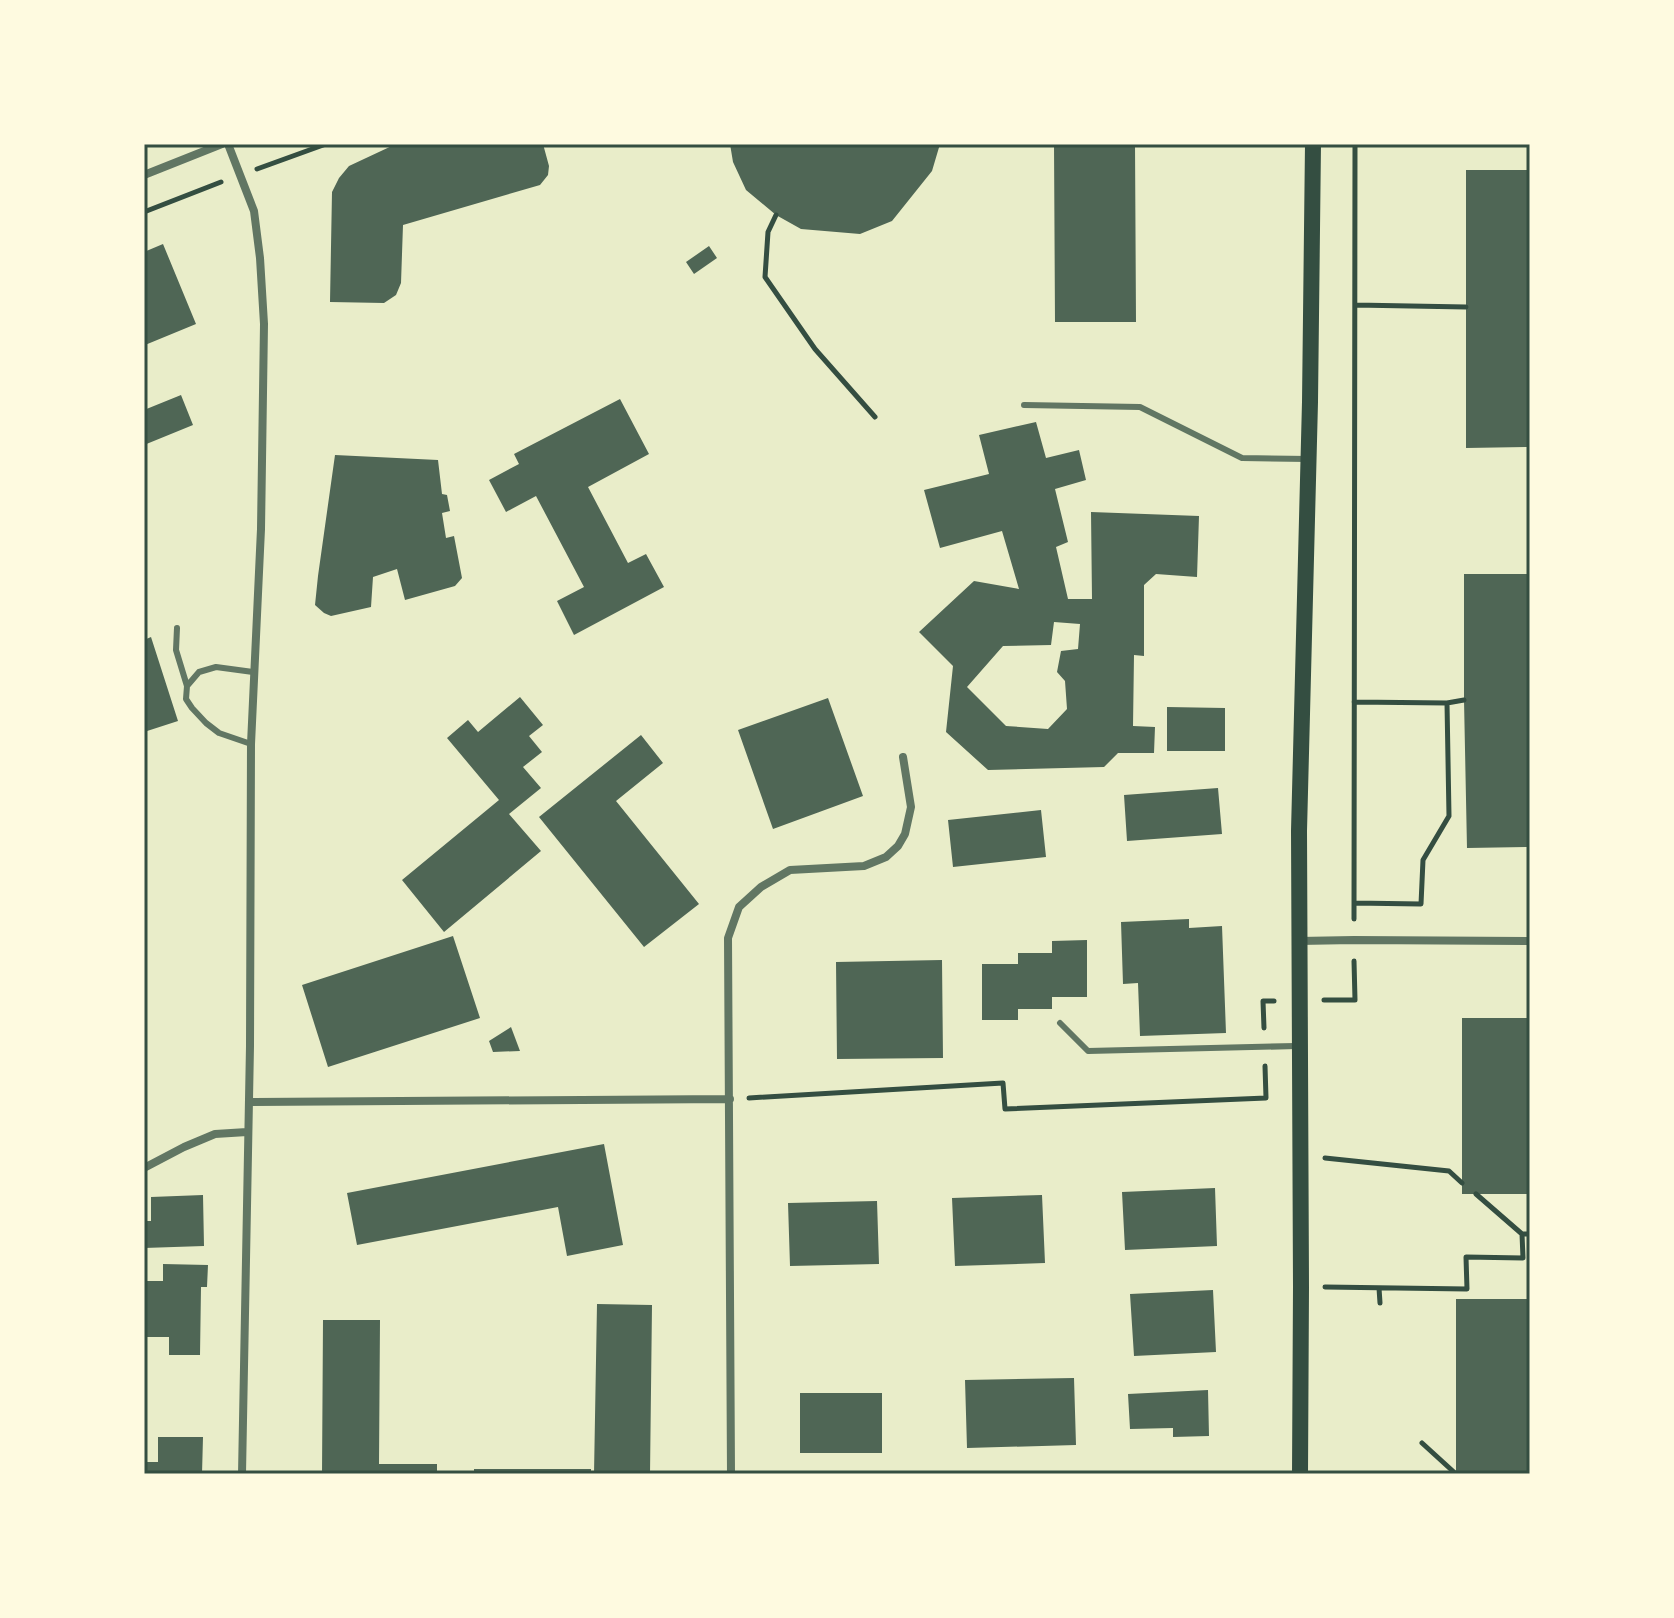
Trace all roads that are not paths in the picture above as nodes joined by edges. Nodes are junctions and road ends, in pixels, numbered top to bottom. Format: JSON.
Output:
{"nodes":[{"id":1,"x":225,"y":144,"type":"edge"},
{"id":2,"x":1313,"y":144,"type":"edge"},
{"id":3,"x":144,"y":175,"type":"edge"},
{"id":4,"x":1024,"y":405,"type":"dead end"},
{"id":5,"x":1308,"y":459,"type":"junction"},
{"id":6,"x":177,"y":628,"type":"dead end"},
{"id":7,"x":253,"y":672,"type":"junction"},
{"id":8,"x":187,"y":686,"type":"junction"},
{"id":9,"x":251,"y":744,"type":"junction"},
{"id":10,"x":903,"y":757,"type":"dead end"},
{"id":11,"x":1299,"y":941,"type":"junction"},
{"id":12,"x":1530,"y":941,"type":"edge"},
{"id":13,"x":1060,"y":1023,"type":"dead end"},
{"id":14,"x":1299,"y":1046,"type":"junction"},
{"id":15,"x":730,"y":1099,"type":"junction"},
{"id":16,"x":249,"y":1102,"type":"junction"},
{"id":17,"x":247,"y":1132,"type":"junction"},
{"id":18,"x":144,"y":1168,"type":"edge"},
{"id":19,"x":242,"y":1474,"type":"edge"},
{"id":20,"x":731,"y":1474,"type":"edge"},
{"id":21,"x":1300,"y":1474,"type":"edge"}],
"edges":[{"from":1,"to":3,"type":"street"},
{"from":1,"to":7,"type":"street"},
{"from":2,"to":5,"type":"main road"},
{"from":4,"to":5,"type":"lane"},
{"from":5,"to":11,"type":"main road"},
{"from":6,"to":8,"type":"lane"},
{"from":7,"to":8,"type":"lane"},
{"from":7,"to":9,"type":"street"},
{"from":8,"to":9,"type":"lane"},
{"from":9,"to":16,"type":"street"},
{"from":10,"to":15,"type":"street"},
{"from":11,"to":12,"type":"street"},
{"from":11,"to":14,"type":"main road"},
{"from":13,"to":14,"type":"lane"},
{"from":14,"to":21,"type":"main road"},
{"from":15,"to":16,"type":"street"},
{"from":15,"to":20,"type":"street"},
{"from":16,"to":17,"type":"street"},
{"from":17,"to":18,"type":"street"},
{"from":17,"to":19,"type":"street"}]}
